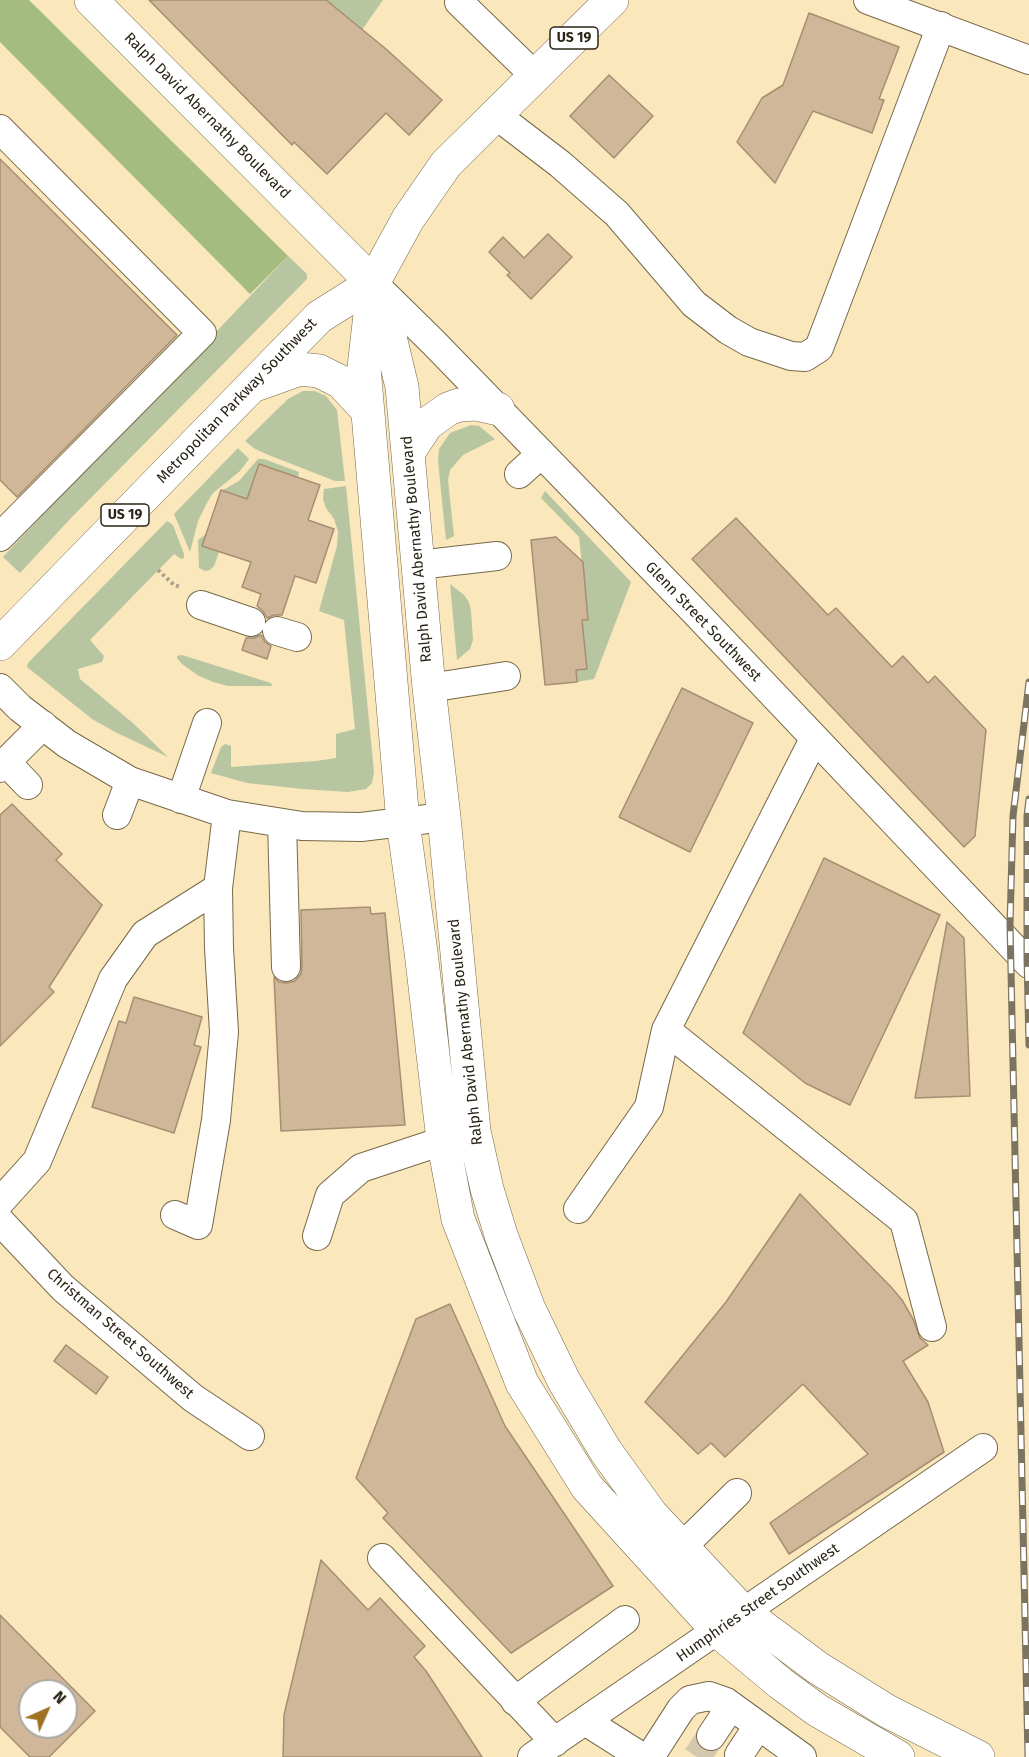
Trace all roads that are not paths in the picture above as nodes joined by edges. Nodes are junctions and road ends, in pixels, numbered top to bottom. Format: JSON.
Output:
{"nodes":[{"id":1,"x":92,"y":0,"type":"edge"},
{"id":2,"x":612,"y":0,"type":"edge"},
{"id":3,"x":459,"y":2,"type":"dead end"},
{"id":4,"x":880,"y":2,"type":"edge"},
{"id":5,"x":940,"y":26,"type":"junction"},
{"id":6,"x":1029,"y":60,"type":"edge"},
{"id":7,"x":535,"y":76,"type":"junction"},
{"id":8,"x":496,"y":115,"type":"junction"},
{"id":9,"x":0,"y":129,"type":"edge"},
{"id":10,"x":373,"y":283,"type":"junction"},
{"id":11,"x":250,"y":387,"type":"junction"},
{"id":12,"x":498,"y":409,"type":"junction"},
{"id":13,"x":367,"y":410,"type":"junction"},
{"id":14,"x":408,"y":453,"type":"junction"},
{"id":15,"x":541,"y":454,"type":"junction"},
{"id":16,"x":519,"y":474,"type":"dead end"},
{"id":17,"x":2,"y":530,"type":"edge"},
{"id":18,"x":497,"y":556,"type":"dead end"},
{"id":19,"x":418,"y":565,"type":"junction"},
{"id":20,"x":196,"y":598,"type":"road end"},
{"id":21,"x":275,"y":630,"type":"dead end"},
{"id":22,"x":0,"y":644,"type":"edge"},
{"id":23,"x":506,"y":676,"type":"dead end"},
{"id":24,"x":0,"y":688,"type":"edge"},
{"id":25,"x":429,"y":688,"type":"junction"},
{"id":26,"x":207,"y":723,"type":"dead end"},
{"id":27,"x":43,"y":725,"type":"junction"},
{"id":28,"x":814,"y":739,"type":"junction"},
{"id":29,"x":3,"y":765,"type":"edge"},
{"id":30,"x":130,"y":781,"type":"junction"},
{"id":31,"x":28,"y":784,"type":"dead end"},
{"id":32,"x":181,"y":799,"type":"junction"},
{"id":33,"x":227,"y":814,"type":"junction"},
{"id":34,"x":117,"y":815,"type":"dead end"},
{"id":35,"x":444,"y":817,"type":"junction"},
{"id":36,"x":403,"y":822,"type":"junction"},
{"id":37,"x":282,"y":824,"type":"junction"},
{"id":38,"x":218,"y":888,"type":"junction"},
{"id":39,"x":1029,"y":964,"type":"edge"},
{"id":40,"x":286,"y":967,"type":"dead end"},
{"id":41,"x":666,"y":1030,"type":"junction"},
{"id":42,"x":474,"y":1131,"type":"junction"},
{"id":43,"x":442,"y":1140,"type":"junction"},
{"id":44,"x":578,"y":1209,"type":"dead end"},
{"id":45,"x":175,"y":1215,"type":"dead end"},
{"id":46,"x":1,"y":1220,"type":"edge"},
{"id":47,"x":317,"y":1236,"type":"dead end"},
{"id":48,"x":932,"y":1328,"type":"dead end"},
{"id":49,"x":250,"y":1436,"type":"dead end"},
{"id":50,"x":983,"y":1448,"type":"dead end"},
{"id":51,"x":736,"y":1493,"type":"dead end"},
{"id":52,"x":682,"y":1547,"type":"junction"},
{"id":53,"x":382,"y":1558,"type":"dead end"},
{"id":54,"x":626,"y":1620,"type":"dead end"},
{"id":55,"x":731,"y":1622,"type":"junction"},
{"id":56,"x":515,"y":1701,"type":"junction"},
{"id":57,"x":731,"y":1706,"type":"junction"},
{"id":58,"x":585,"y":1721,"type":"junction"},
{"id":59,"x":758,"y":1726,"type":"junction"},
{"id":60,"x":711,"y":1736,"type":"tunnel mouth"},
{"id":61,"x":543,"y":1749,"type":"edge"},
{"id":62,"x":789,"y":1753,"type":"edge"},
{"id":63,"x":740,"y":1755,"type":"dead end"},
{"id":64,"x":891,"y":1755,"type":"edge"},
{"id":65,"x":642,"y":1757,"type":"edge"},
{"id":66,"x":650,"y":1757,"type":"edge"},
{"id":67,"x":978,"y":1757,"type":"edge"}],
"edges":[{"from":1,"to":10,"type":"main road","name":"Ralph David Abernathy Boulevard"},
{"from":2,"to":7,"type":"main road","name":"Metropolitan Parkway Southwest","number":"US 19"},
{"from":3,"to":7,"type":"street"},
{"from":4,"to":5,"type":"street"},
{"from":5,"to":6,"type":"street"},
{"from":5,"to":8,"type":"street"},
{"from":7,"to":8,"type":"main road","name":"Metropolitan Parkway Southwest","number":"US 19"},
{"from":8,"to":10,"type":"main road","name":"Metropolitan Parkway Southwest","number":"US 19"},
{"from":9,"to":17,"type":"street"},
{"from":10,"to":11,"type":"main road","name":"Metropolitan Parkway Southwest","number":"US 19"},
{"from":10,"to":12,"type":"street","name":"Glenn Street Southwest"},
{"from":10,"to":13,"type":"main road","name":"Ralph David Abernathy Boulevard"},
{"from":10,"to":14,"type":"main road","name":"Ralph David Abernathy Boulevard"},
{"from":11,"to":13,"type":"main road"},
{"from":11,"to":22,"type":"main road","name":"Metropolitan Parkway Southwest","number":"US 19"},
{"from":12,"to":14,"type":"main road"},
{"from":12,"to":15,"type":"street","name":"Glenn Street Southwest"},
{"from":13,"to":36,"type":"main road","name":"Ralph David Abernathy Boulevard"},
{"from":14,"to":19,"type":"main road","name":"Ralph David Abernathy Boulevard"},
{"from":15,"to":16,"type":"street"},
{"from":15,"to":28,"type":"street","name":"Glenn Street Southwest"},
{"from":18,"to":19,"type":"street"},
{"from":19,"to":25,"type":"main road","name":"Ralph David Abernathy Boulevard"},
{"from":20,"to":21,"type":"street"},
{"from":23,"to":25,"type":"street"},
{"from":24,"to":27,"type":"street"},
{"from":25,"to":35,"type":"main road","name":"Ralph David Abernathy Boulevard"},
{"from":26,"to":32,"type":"street"},
{"from":27,"to":29,"type":"street"},
{"from":27,"to":30,"type":"street"},
{"from":28,"to":39,"type":"street","name":"Glenn Street Southwest"},
{"from":28,"to":41,"type":"street"},
{"from":29,"to":31,"type":"street"},
{"from":30,"to":32,"type":"street"},
{"from":30,"to":34,"type":"street"},
{"from":32,"to":33,"type":"street"},
{"from":33,"to":37,"type":"street"},
{"from":33,"to":38,"type":"street"},
{"from":35,"to":36,"type":"street"},
{"from":35,"to":42,"type":"main road","name":"Ralph David Abernathy Boulevard"},
{"from":36,"to":37,"type":"street"},
{"from":36,"to":43,"type":"main road","name":"Ralph David Abernathy Boulevard"},
{"from":37,"to":40,"type":"street"},
{"from":38,"to":45,"type":"street"},
{"from":38,"to":46,"type":"street"},
{"from":41,"to":44,"type":"street"},
{"from":41,"to":48,"type":"street"},
{"from":42,"to":43,"type":"street"},
{"from":42,"to":52,"type":"main road","name":"Ralph David Abernathy Boulevard"},
{"from":43,"to":47,"type":"street"},
{"from":43,"to":55,"type":"main road","name":"Ralph David Abernathy Boulevard"},
{"from":46,"to":49,"type":"street","name":"Christman Street Southwest"},
{"from":50,"to":55,"type":"street","name":"Humphries Street Southwest"},
{"from":51,"to":52,"type":"street"},
{"from":52,"to":55,"type":"main road","name":"Ralph David Abernathy Boulevard"},
{"from":53,"to":56,"type":"street"},
{"from":54,"to":56,"type":"street"},
{"from":55,"to":58,"type":"street","name":"Humphries Street Southwest"},
{"from":55,"to":64,"type":"main road","name":"Ralph David Abernathy Boulevard"},
{"from":55,"to":67,"type":"main road","name":"Ralph David Abernathy Boulevard"},
{"from":56,"to":61,"type":"street"},
{"from":57,"to":59,"type":"street"},
{"from":57,"to":60,"type":"street"},
{"from":57,"to":66,"type":"street"},
{"from":58,"to":61,"type":"street","name":"Humphries Street Southwest"},
{"from":58,"to":65,"type":"street"},
{"from":59,"to":62,"type":"street"},
{"from":59,"to":63,"type":"street"}]}
